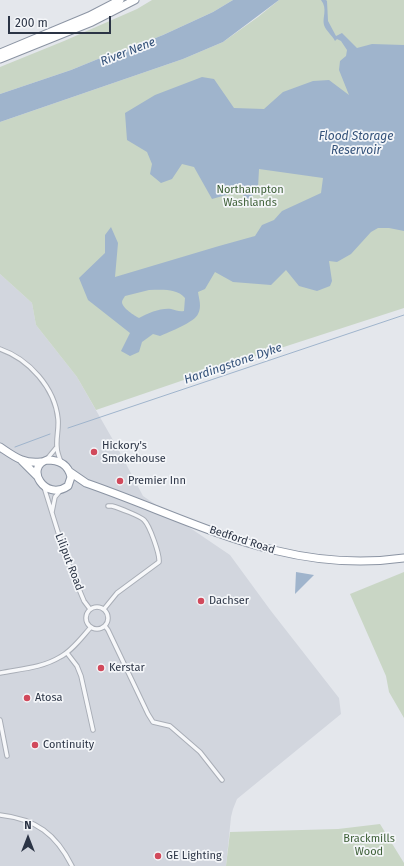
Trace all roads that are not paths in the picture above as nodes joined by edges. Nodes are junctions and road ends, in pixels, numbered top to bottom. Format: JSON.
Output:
{"nodes":[{"id":1,"x":120,"y":0,"type":"edge"},
{"id":2,"x":135,"y":0,"type":"edge"},
{"id":3,"x":0,"y":53,"type":"edge"},
{"id":4,"x":0,"y":59,"type":"edge"},
{"id":5,"x":0,"y":348,"type":"edge"},
{"id":6,"x":0,"y":447,"type":"edge"},
{"id":7,"x":56,"y":448,"type":"junction"},
{"id":8,"x":22,"y":461,"type":"junction"},
{"id":9,"x":44,"y":461,"type":"junction"},
{"id":10,"x":61,"y":462,"type":"junction"},
{"id":11,"x":70,"y":472,"type":"junction"},
{"id":12,"x":37,"y":476,"type":"junction"},
{"id":13,"x":86,"y":483,"type":"junction"},
{"id":14,"x":44,"y":487,"type":"junction"},
{"id":15,"x":65,"y":488,"type":"junction"},
{"id":16,"x":108,"y":506,"type":"dead end"},
{"id":17,"x":52,"y":513,"type":"junction"},
{"id":18,"x":404,"y":558,"type":"edge"},
{"id":19,"x":90,"y":609,"type":"junction"},
{"id":20,"x":104,"y":609,"type":"junction"},
{"id":21,"x":105,"y":626,"type":"junction"},
{"id":22,"x":91,"y":627,"type":"junction"},
{"id":23,"x":67,"y":653,"type":"junction"},
{"id":24,"x":0,"y":673,"type":"edge"},
{"id":25,"x":0,"y":720,"type":"edge"},
{"id":26,"x":93,"y":730,"type":"dead end"},
{"id":27,"x":7,"y":756,"type":"dead end"},
{"id":28,"x":222,"y":780,"type":"dead end"},
{"id":29,"x":0,"y":815,"type":"edge"},
{"id":30,"x":72,"y":866,"type":"edge"}],
"edges":[{"from":1,"to":3,"type":"highway"},
{"from":2,"to":4,"type":"highway"},
{"from":5,"to":7,"type":"street"},
{"from":6,"to":8,"type":"highway"},
{"from":7,"to":9,"type":"street"},
{"from":7,"to":10,"type":"street"},
{"from":8,"to":9,"type":"highway"},
{"from":8,"to":12,"type":"highway"},
{"from":9,"to":10,"type":"highway"},
{"from":9,"to":12,"type":"highway"},
{"from":10,"to":11,"type":"highway"},
{"from":11,"to":13,"type":"highway","name":"Bedford Road"},
{"from":11,"to":15,"type":"highway"},
{"from":12,"to":14,"type":"highway"},
{"from":13,"to":15,"type":"highway"},
{"from":13,"to":18,"type":"highway","name":"Bedford Road"},
{"from":14,"to":15,"type":"highway"},
{"from":14,"to":17,"type":"street","name":"Liliput Road"},
{"from":15,"to":17,"type":"street"},
{"from":16,"to":20,"type":"street"},
{"from":17,"to":19,"type":"street","name":"Liliput Road"},
{"from":19,"to":20,"type":"street"},
{"from":19,"to":22,"type":"street"},
{"from":20,"to":21,"type":"street"},
{"from":21,"to":22,"type":"street"},
{"from":21,"to":28,"type":"street"},
{"from":22,"to":23,"type":"street"},
{"from":23,"to":24,"type":"street"},
{"from":23,"to":26,"type":"street"},
{"from":25,"to":27,"type":"street"},
{"from":29,"to":30,"type":"street"}]}
